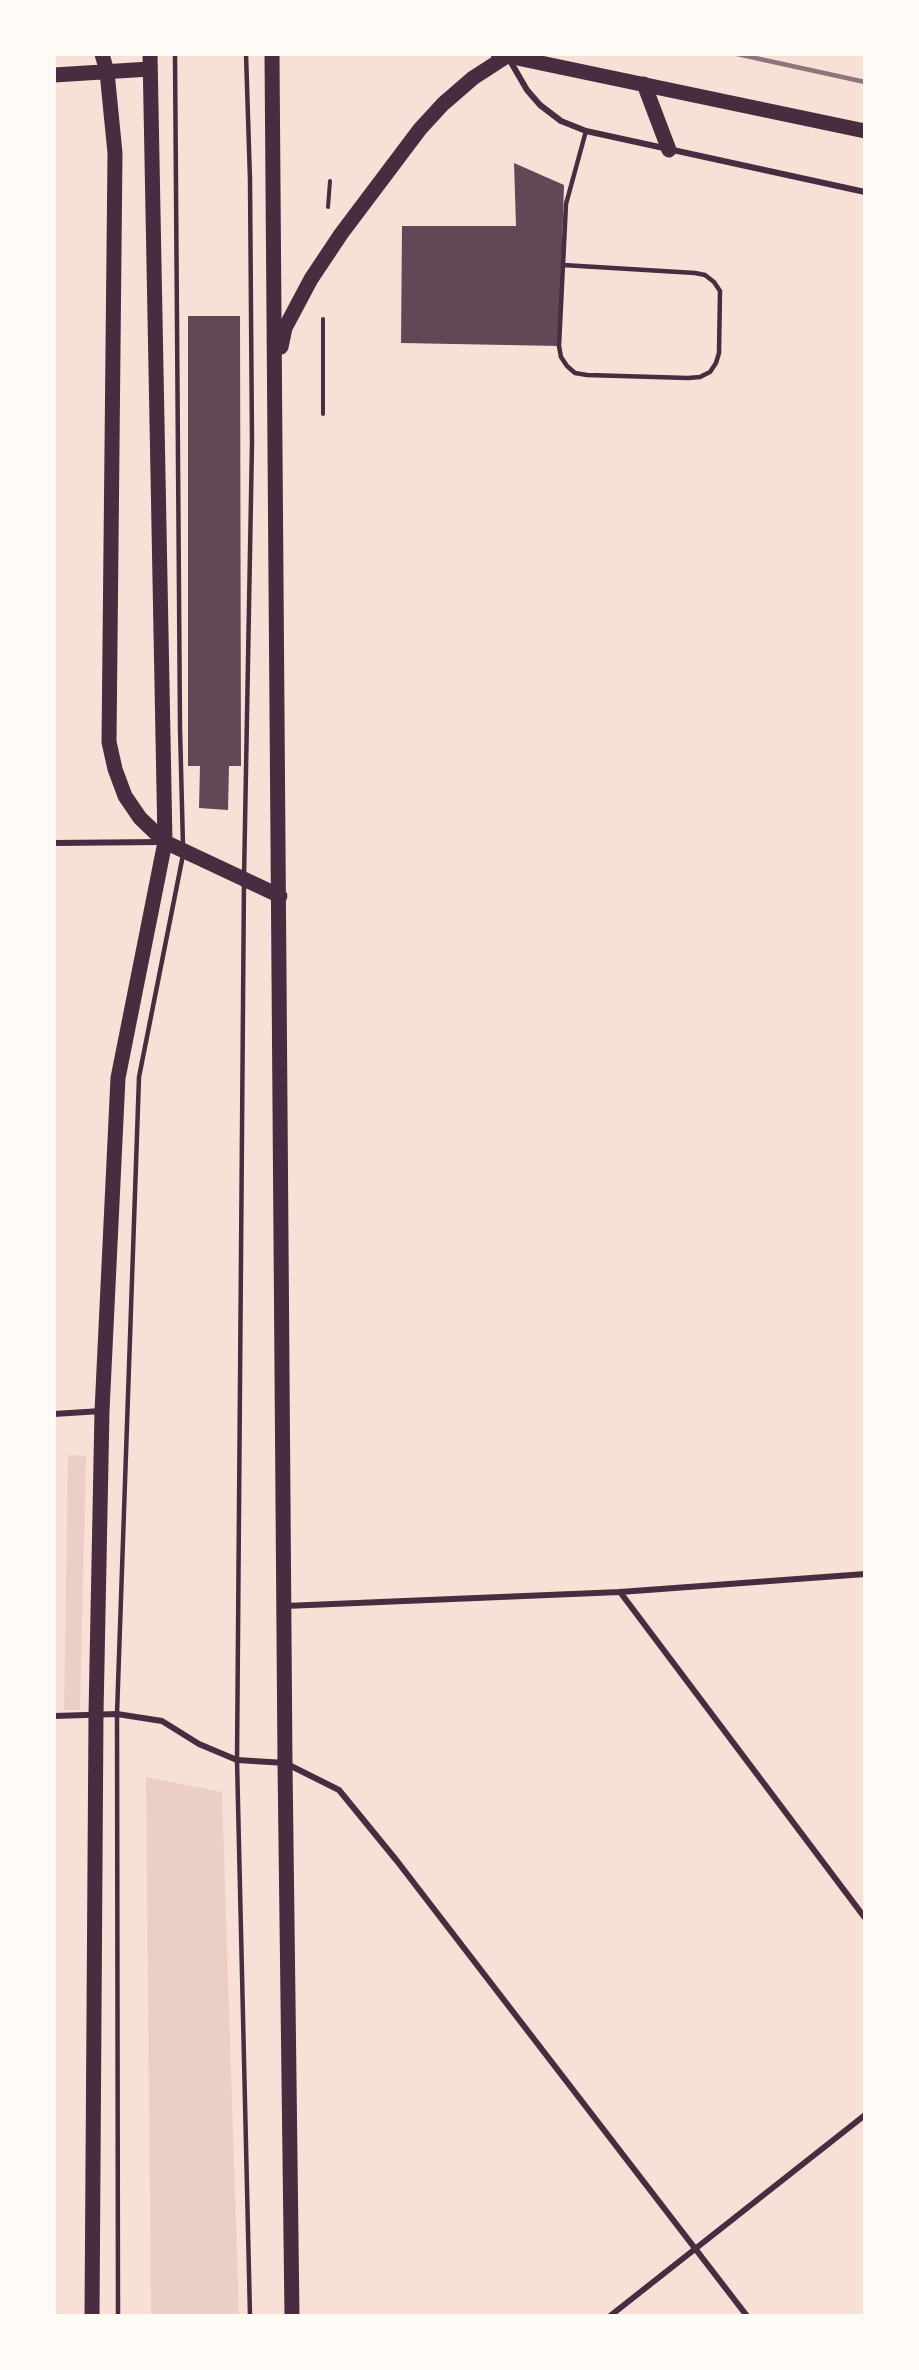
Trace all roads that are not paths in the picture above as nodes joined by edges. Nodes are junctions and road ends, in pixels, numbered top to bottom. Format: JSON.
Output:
{"nodes":[{"id":1,"x":102,"y":54,"type":"edge"},
{"id":2,"x":175,"y":54,"type":"edge"},
{"id":3,"x":246,"y":54,"type":"edge"},
{"id":4,"x":272,"y":54,"type":"edge"},
{"id":5,"x":502,"y":55,"type":"edge"},
{"id":6,"x":150,"y":62,"type":"edge"},
{"id":7,"x":107,"y":72,"type":"junction"},
{"id":8,"x":54,"y":75,"type":"edge"},
{"id":9,"x":644,"y":84,"type":"junction"},
{"id":10,"x":865,"y":130,"type":"edge"},
{"id":11,"x":586,"y":131,"type":"junction"},
{"id":12,"x":669,"y":150,"type":"junction"},
{"id":13,"x":865,"y":192,"type":"edge"},
{"id":14,"x":563,"y":265,"type":"junction"},
{"id":15,"x":275,"y":376,"type":"junction"},
{"id":16,"x":165,"y":842,"type":"junction"},
{"id":17,"x":54,"y":843,"type":"edge"},
{"id":18,"x":183,"y":851,"type":"junction"},
{"id":19,"x":244,"y":879,"type":"junction"},
{"id":20,"x":280,"y":896,"type":"junction"},
{"id":21,"x":102,"y":1411,"type":"junction"},
{"id":22,"x":54,"y":1414,"type":"edge"},
{"id":23,"x":865,"y":1574,"type":"edge"},
{"id":24,"x":620,"y":1592,"type":"junction"},
{"id":25,"x":284,"y":1606,"type":"junction"},
{"id":26,"x":96,"y":1714,"type":"junction"},
{"id":27,"x":117,"y":1714,"type":"junction"},
{"id":28,"x":54,"y":1716,"type":"edge"},
{"id":29,"x":237,"y":1760,"type":"junction"},
{"id":30,"x":285,"y":1763,"type":"junction"},
{"id":31,"x":865,"y":1918,"type":"edge"},
{"id":32,"x":865,"y":2115,"type":"edge"},
{"id":33,"x":696,"y":2247,"type":"junction"},
{"id":34,"x":92,"y":2316,"type":"edge"},
{"id":35,"x":118,"y":2316,"type":"edge"},
{"id":36,"x":250,"y":2316,"type":"edge"},
{"id":37,"x":292,"y":2316,"type":"edge"},
{"id":38,"x":610,"y":2316,"type":"edge"},
{"id":39,"x":747,"y":2316,"type":"edge"}],
"edges":[{"from":1,"to":7,"type":"main road"},
{"from":2,"to":18,"type":"lane"},
{"from":3,"to":19,"type":"lane"},
{"from":4,"to":15,"type":"main road"},
{"from":5,"to":9,"type":"main road"},
{"from":5,"to":11,"type":"street"},
{"from":5,"to":15,"type":"main road"},
{"from":6,"to":7,"type":"main road"},
{"from":6,"to":16,"type":"main road"},
{"from":7,"to":8,"type":"main road"},
{"from":7,"to":16,"type":"main road"},
{"from":9,"to":10,"type":"main road"},
{"from":9,"to":12,"type":"main road"},
{"from":11,"to":12,"type":"street"},
{"from":11,"to":14,"type":"lane"},
{"from":12,"to":13,"type":"street"},
{"from":14,"to":14,"type":"lane"},
{"from":15,"to":20,"type":"main road"},
{"from":16,"to":17,"type":"street"},
{"from":16,"to":18,"type":"main road"},
{"from":16,"to":21,"type":"main road"},
{"from":18,"to":19,"type":"main road"},
{"from":18,"to":27,"type":"lane"},
{"from":19,"to":20,"type":"main road"},
{"from":19,"to":29,"type":"lane"},
{"from":20,"to":25,"type":"main road"},
{"from":21,"to":22,"type":"street"},
{"from":21,"to":26,"type":"main road"},
{"from":23,"to":24,"type":"street"},
{"from":24,"to":25,"type":"street"},
{"from":24,"to":31,"type":"street"},
{"from":25,"to":30,"type":"main road"},
{"from":26,"to":27,"type":"street"},
{"from":26,"to":28,"type":"street"},
{"from":26,"to":34,"type":"main road"},
{"from":27,"to":29,"type":"street"},
{"from":27,"to":35,"type":"lane"},
{"from":29,"to":30,"type":"street"},
{"from":29,"to":36,"type":"lane"},
{"from":30,"to":33,"type":"street"},
{"from":30,"to":37,"type":"main road"},
{"from":32,"to":33,"type":"street"},
{"from":33,"to":38,"type":"street"},
{"from":33,"to":39,"type":"street"}]}
